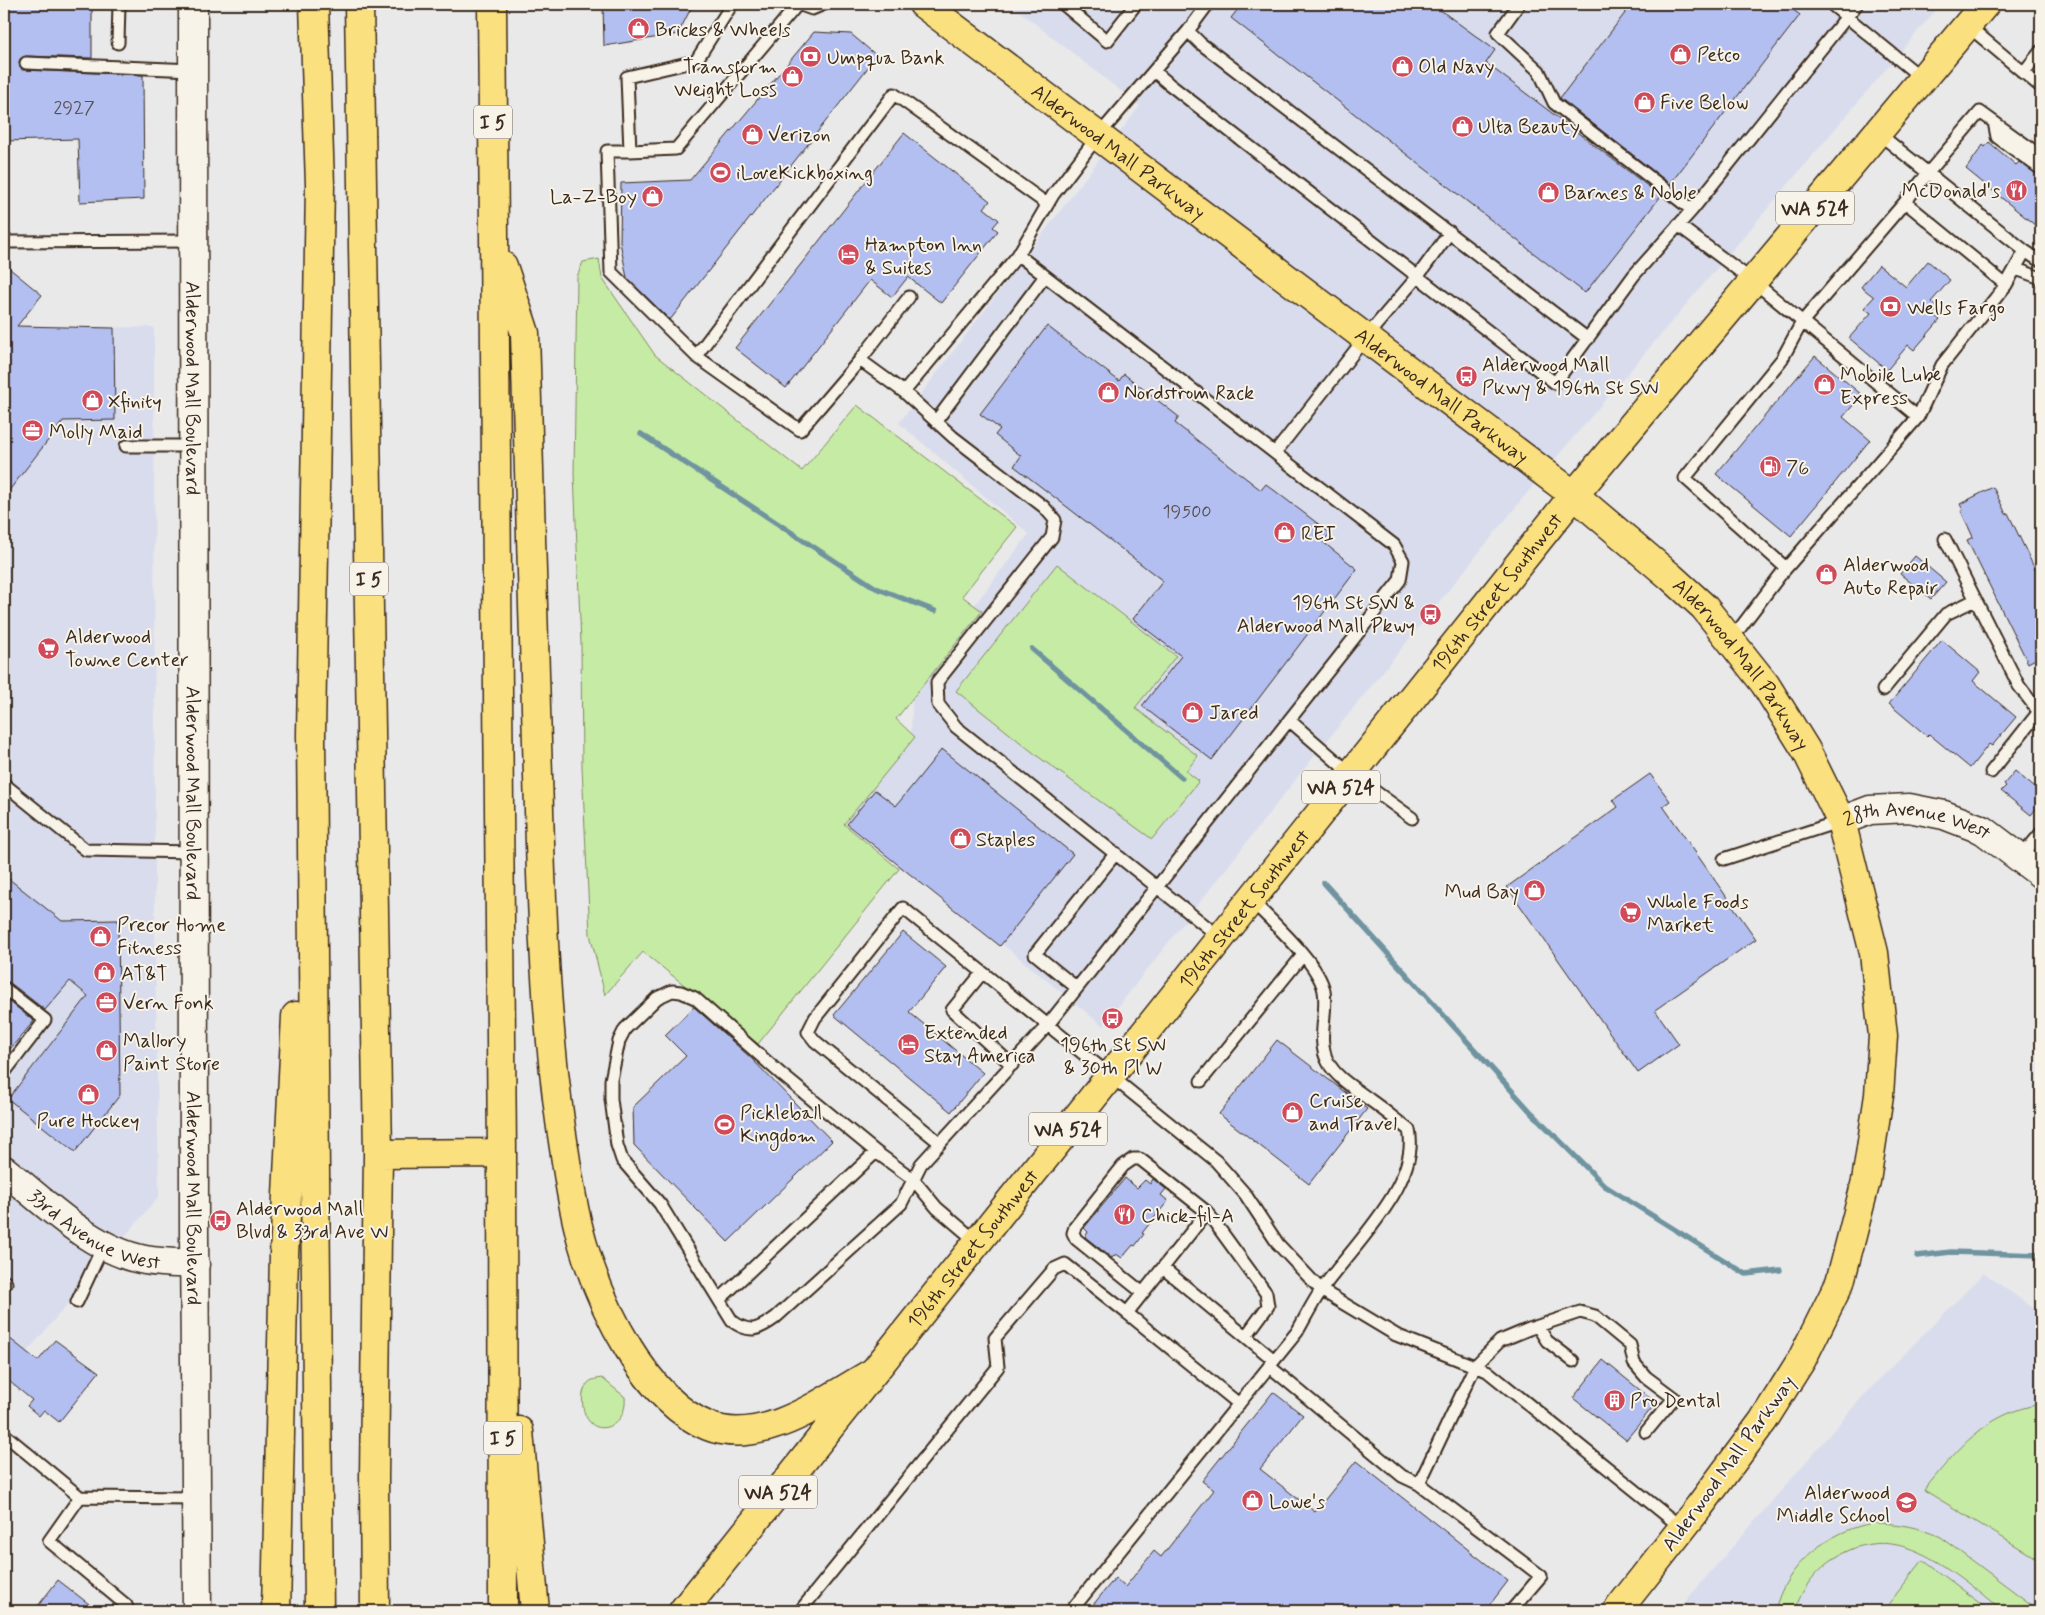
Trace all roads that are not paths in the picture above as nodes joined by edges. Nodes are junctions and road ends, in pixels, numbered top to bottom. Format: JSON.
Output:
{"nodes":[{"id":1,"x":119,"y":4,"type":"edge"},
{"id":2,"x":193,"y":4,"type":"edge"},
{"id":3,"x":314,"y":4,"type":"edge"},
{"id":4,"x":359,"y":4,"type":"edge"},
{"id":5,"x":492,"y":4,"type":"edge"},
{"id":6,"x":732,"y":4,"type":"edge"},
{"id":7,"x":798,"y":4,"type":"edge"},
{"id":8,"x":824,"y":4,"type":"edge"},
{"id":9,"x":923,"y":4,"type":"edge"},
{"id":10,"x":1063,"y":4,"type":"edge"},
{"id":11,"x":1136,"y":4,"type":"edge"},
{"id":12,"x":1208,"y":4,"type":"edge"},
{"id":13,"x":1519,"y":4,"type":"edge"},
{"id":14,"x":1831,"y":4,"type":"edge"},
{"id":15,"x":1857,"y":4,"type":"edge"},
{"id":16,"x":1985,"y":4,"type":"edge"},
{"id":17,"x":1847,"y":16,"type":"junction"},
{"id":18,"x":1967,"y":25,"type":"junction"},
{"id":19,"x":1188,"y":31,"type":"junction"},
{"id":20,"x":118,"y":44,"type":"dead end"},
{"id":21,"x":2041,"y":51,"type":"edge"},
{"id":22,"x":26,"y":63,"type":"dead end"},
{"id":23,"x":193,"y":70,"type":"junction"},
{"id":24,"x":1154,"y":71,"type":"junction"},
{"id":25,"x":2023,"y":73,"type":"junction"},
{"id":26,"x":1922,"y":79,"type":"junction"},
{"id":27,"x":2041,"y":87,"type":"edge"},
{"id":28,"x":1994,"y":122,"type":"junction"},
{"id":29,"x":1878,"y":133,"type":"junction"},
{"id":30,"x":1098,"y":136,"type":"junction"},
{"id":31,"x":630,"y":151,"type":"junction"},
{"id":32,"x":2041,"y":156,"type":"edge"},
{"id":33,"x":2041,"y":169,"type":"edge"},
{"id":34,"x":1928,"y":173,"type":"junction"},
{"id":35,"x":1906,"y":202,"type":"junction"},
{"id":36,"x":1047,"y":204,"type":"junction"},
{"id":37,"x":1692,"y":210,"type":"junction"},
{"id":38,"x":1678,"y":225,"type":"junction"},
{"id":39,"x":1450,"y":232,"type":"junction"},
{"id":40,"x":193,"y":241,"type":"junction"},
{"id":41,"x":495,"y":241,"type":"junction"},
{"id":42,"x":4,"y":242,"type":"edge"},
{"id":43,"x":2025,"y":251,"type":"junction"},
{"id":44,"x":1018,"y":255,"type":"junction"},
{"id":45,"x":2040,"y":259,"type":"edge"},
{"id":46,"x":2016,"y":269,"type":"junction"},
{"id":47,"x":1045,"y":276,"type":"junction"},
{"id":48,"x":1418,"y":276,"type":"junction"},
{"id":49,"x":2041,"y":278,"type":"edge"},
{"id":50,"x":1753,"y":281,"type":"junction"},
{"id":51,"x":2006,"y":285,"type":"junction"},
{"id":52,"x":909,"y":297,"type":"dead end"},
{"id":53,"x":1802,"y":322,"type":"junction"},
{"id":54,"x":1365,"y":338,"type":"junction"},
{"id":55,"x":1588,"y":339,"type":"junction"},
{"id":56,"x":696,"y":356,"type":"junction"},
{"id":57,"x":860,"y":360,"type":"junction"},
{"id":58,"x":904,"y":392,"type":"junction"},
{"id":59,"x":1918,"y":417,"type":"junction"},
{"id":60,"x":936,"y":421,"type":"junction"},
{"id":61,"x":126,"y":446,"type":"dead end"},
{"id":62,"x":193,"y":446,"type":"junction"},
{"id":63,"x":1275,"y":453,"type":"junction"},
{"id":64,"x":1574,"y":496,"type":"junction"},
{"id":65,"x":1945,"y":538,"type":"dead end"},
{"id":66,"x":1786,"y":568,"type":"junction"},
{"id":67,"x":1975,"y":600,"type":"junction"},
{"id":68,"x":1731,"y":640,"type":"junction"},
{"id":69,"x":1883,"y":690,"type":"dead end"},
{"id":70,"x":2040,"y":714,"type":"edge"},
{"id":71,"x":1289,"y":720,"type":"junction"},
{"id":72,"x":310,"y":735,"type":"junction"},
{"id":73,"x":1990,"y":772,"type":"dead end"},
{"id":74,"x":1351,"y":774,"type":"junction"},
{"id":75,"x":4,"y":784,"type":"edge"},
{"id":76,"x":1412,"y":818,"type":"dead end"},
{"id":77,"x":1842,"y":820,"type":"junction"},
{"id":78,"x":2041,"y":833,"type":"edge"},
{"id":79,"x":194,"y":852,"type":"junction"},
{"id":80,"x":1116,"y":853,"type":"junction"},
{"id":81,"x":1724,"y":858,"type":"dead end"},
{"id":82,"x":2020,"y":858,"type":"junction"},
{"id":83,"x":2041,"y":874,"type":"edge"},
{"id":84,"x":1157,"y":886,"type":"junction"},
{"id":85,"x":1251,"y":900,"type":"junction"},
{"id":86,"x":1221,"y":938,"type":"junction"},
{"id":87,"x":1303,"y":955,"type":"junction"},
{"id":88,"x":982,"y":973,"type":"junction"},
{"id":89,"x":4,"y":988,"type":"edge"},
{"id":90,"x":1077,"y":988,"type":"junction"},
{"id":91,"x":1047,"y":1026,"type":"junction"},
{"id":92,"x":1012,"y":1064,"type":"junction"},
{"id":93,"x":4,"y":1073,"type":"edge"},
{"id":94,"x":1111,"y":1075,"type":"junction"},
{"id":95,"x":1201,"y":1081,"type":"dead end"},
{"id":96,"x":940,"y":1142,"type":"junction"},
{"id":97,"x":876,"y":1152,"type":"junction"},
{"id":98,"x":502,"y":1153,"type":"junction"},
{"id":99,"x":378,"y":1154,"type":"junction"},
{"id":100,"x":5,"y":1175,"type":"edge"},
{"id":101,"x":913,"y":1179,"type":"junction"},
{"id":102,"x":1208,"y":1212,"type":"junction"},
{"id":103,"x":977,"y":1242,"type":"junction"},
{"id":104,"x":104,"y":1244,"type":"junction"},
{"id":105,"x":195,"y":1264,"type":"junction"},
{"id":106,"x":502,"y":1265,"type":"junction"},
{"id":107,"x":1163,"y":1268,"type":"junction"},
{"id":108,"x":1321,"y":1290,"type":"junction"},
{"id":109,"x":1143,"y":1293,"type":"junction"},
{"id":110,"x":719,"y":1300,"type":"junction"},
{"id":111,"x":77,"y":1302,"type":"dead end"},
{"id":112,"x":1127,"y":1313,"type":"junction"},
{"id":113,"x":1538,"y":1327,"type":"junction"},
{"id":114,"x":1246,"y":1336,"type":"junction"},
{"id":115,"x":1573,"y":1361,"type":"dead end"},
{"id":116,"x":1272,"y":1363,"type":"junction"},
{"id":117,"x":1475,"y":1366,"type":"junction"},
{"id":118,"x":872,"y":1373,"type":"junction"},
{"id":119,"x":1239,"y":1404,"type":"junction"},
{"id":120,"x":1646,"y":1432,"type":"dead end"},
{"id":121,"x":4,"y":1434,"type":"edge"},
{"id":122,"x":1419,"y":1484,"type":"junction"},
{"id":123,"x":80,"y":1496,"type":"junction"},
{"id":124,"x":196,"y":1498,"type":"junction"},
{"id":125,"x":1682,"y":1528,"type":"junction"},
{"id":126,"x":128,"y":1611,"type":"edge"},
{"id":127,"x":196,"y":1611,"type":"edge"},
{"id":128,"x":276,"y":1611,"type":"edge"},
{"id":129,"x":319,"y":1611,"type":"edge"},
{"id":130,"x":376,"y":1611,"type":"edge"},
{"id":131,"x":503,"y":1611,"type":"edge"},
{"id":132,"x":535,"y":1611,"type":"edge"},
{"id":133,"x":683,"y":1611,"type":"edge"},
{"id":134,"x":800,"y":1611,"type":"edge"},
{"id":135,"x":1071,"y":1611,"type":"edge"},
{"id":136,"x":1512,"y":1611,"type":"edge"},
{"id":137,"x":1617,"y":1611,"type":"edge"}],
"edges":[{"from":1,"to":20,"type":"lane"},
{"from":2,"to":23,"type":"main road","name":"Alderwood Mall Boulevard"},
{"from":3,"to":72,"type":"main road"},
{"from":4,"to":99,"type":"main road","number":"I 5"},
{"from":5,"to":41,"type":"main road","number":"I 5"},
{"from":6,"to":31,"type":"lane"},
{"from":7,"to":8,"type":"lane"},
{"from":7,"to":31,"type":"lane"},
{"from":9,"to":30,"type":"main road","name":"Alderwood Mall Parkway"},
{"from":10,"to":11,"type":"lane"},
{"from":12,"to":19,"type":"lane"},
{"from":13,"to":37,"type":"lane"},
{"from":14,"to":17,"type":"lane"},
{"from":15,"to":17,"type":"lane"},
{"from":16,"to":18,"type":"main road","name":"196th Street Southwest","number":"WA 524"},
{"from":17,"to":26,"type":"lane"},
{"from":17,"to":37,"type":"lane"},
{"from":18,"to":25,"type":"lane"},
{"from":18,"to":26,"type":"main road","name":"196th Street Southwest","number":"WA 524"},
{"from":19,"to":24,"type":"lane"},
{"from":19,"to":39,"type":"lane"},
{"from":21,"to":25,"type":"lane"},
{"from":22,"to":23,"type":"lane"},
{"from":23,"to":40,"type":"main road","name":"Alderwood Mall Boulevard"},
{"from":24,"to":30,"type":"lane"},
{"from":24,"to":48,"type":"lane"},
{"from":25,"to":27,"type":"lane"},
{"from":26,"to":29,"type":"main road","name":"196th Street Southwest","number":"WA 524"},
{"from":28,"to":32,"type":"lane"},
{"from":28,"to":33,"type":"lane"},
{"from":28,"to":34,"type":"lane"},
{"from":29,"to":34,"type":"lane"},
{"from":29,"to":50,"type":"main road","name":"196th Street Southwest","number":"WA 524"},
{"from":30,"to":36,"type":"lane"},
{"from":30,"to":54,"type":"main road","name":"Alderwood Mall Parkway"},
{"from":31,"to":56,"type":"lane"},
{"from":34,"to":35,"type":"lane"},
{"from":34,"to":43,"type":"lane"},
{"from":35,"to":51,"type":"lane"},
{"from":35,"to":53,"type":"lane"},
{"from":36,"to":44,"type":"lane"},
{"from":36,"to":56,"type":"lane"},
{"from":37,"to":38,"type":"lane"},
{"from":38,"to":50,"type":"lane"},
{"from":38,"to":55,"type":"lane"},
{"from":39,"to":48,"type":"lane"},
{"from":39,"to":55,"type":"lane"},
{"from":40,"to":42,"type":"lane"},
{"from":40,"to":62,"type":"main road","name":"Alderwood Mall Boulevard"},
{"from":41,"to":98,"type":"main road","number":"I 5"},
{"from":41,"to":118,"type":"main road"},
{"from":43,"to":45,"type":"lane"},
{"from":43,"to":46,"type":"lane"},
{"from":44,"to":47,"type":"lane"},
{"from":44,"to":58,"type":"lane"},
{"from":46,"to":49,"type":"lane"},
{"from":46,"to":51,"type":"lane"},
{"from":47,"to":60,"type":"lane"},
{"from":47,"to":63,"type":"lane"},
{"from":48,"to":54,"type":"lane"},
{"from":48,"to":55,"type":"lane"},
{"from":50,"to":53,"type":"lane"},
{"from":50,"to":64,"type":"main road","name":"196th Street Southwest","number":"WA 524"},
{"from":51,"to":59,"type":"lane"},
{"from":52,"to":57,"type":"lane"},
{"from":53,"to":59,"type":"lane"},
{"from":53,"to":66,"type":"lane"},
{"from":54,"to":63,"type":"lane"},
{"from":54,"to":64,"type":"main road","name":"Alderwood Mall Parkway"},
{"from":56,"to":57,"type":"lane"},
{"from":57,"to":58,"type":"lane"},
{"from":58,"to":60,"type":"lane"},
{"from":59,"to":66,"type":"lane"},
{"from":60,"to":80,"type":"lane"},
{"from":61,"to":62,"type":"lane"},
{"from":62,"to":79,"type":"main road","name":"Alderwood Mall Boulevard"},
{"from":63,"to":71,"type":"lane"},
{"from":64,"to":68,"type":"main road","name":"Alderwood Mall Parkway"},
{"from":64,"to":74,"type":"main road","name":"196th Street Southwest","number":"WA 524"},
{"from":65,"to":67,"type":"lane"},
{"from":66,"to":68,"type":"lane"},
{"from":67,"to":69,"type":"lane"},
{"from":67,"to":70,"type":"lane"},
{"from":68,"to":77,"type":"main road","name":"Alderwood Mall Parkway"},
{"from":70,"to":73,"type":"lane"},
{"from":71,"to":74,"type":"lane"},
{"from":71,"to":84,"type":"lane"},
{"from":72,"to":128,"type":"main road"},
{"from":72,"to":129,"type":"main road"},
{"from":74,"to":76,"type":"lane"},
{"from":74,"to":85,"type":"main road","name":"196th Street Southwest","number":"WA 524"},
{"from":75,"to":79,"type":"lane"},
{"from":77,"to":81,"type":"lane","name":"28th Avenue West"},
{"from":77,"to":82,"type":"main road","name":"28th Avenue West"},
{"from":77,"to":125,"type":"main road","name":"Alderwood Mall Parkway"},
{"from":78,"to":82,"type":"lane"},
{"from":79,"to":105,"type":"main road","name":"Alderwood Mall Boulevard"},
{"from":80,"to":84,"type":"lane"},
{"from":80,"to":90,"type":"lane"},
{"from":82,"to":83,"type":"main road","name":"28th Avenue West"},
{"from":84,"to":86,"type":"lane"},
{"from":84,"to":90,"type":"lane"},
{"from":85,"to":86,"type":"main road","name":"196th Street Southwest","number":"WA 524"},
{"from":85,"to":87,"type":"lane"},
{"from":86,"to":94,"type":"main road","name":"196th Street Southwest","number":"WA 524"},
{"from":87,"to":95,"type":"lane"},
{"from":87,"to":108,"type":"lane"},
{"from":88,"to":91,"type":"lane"},
{"from":88,"to":92,"type":"lane"},
{"from":88,"to":96,"type":"lane"},
{"from":89,"to":93,"type":"lane"},
{"from":90,"to":91,"type":"lane"},
{"from":91,"to":92,"type":"lane"},
{"from":91,"to":94,"type":"lane"},
{"from":92,"to":96,"type":"lane"},
{"from":94,"to":103,"type":"main road","name":"196th Street Southwest","number":"WA 524"},
{"from":94,"to":108,"type":"lane"},
{"from":96,"to":101,"type":"lane"},
{"from":97,"to":101,"type":"lane"},
{"from":97,"to":110,"type":"lane"},
{"from":97,"to":110,"type":"lane"},
{"from":98,"to":99,"type":"main road"},
{"from":98,"to":106,"type":"main road","number":"I 5"},
{"from":99,"to":130,"type":"main road","number":"I 5"},
{"from":100,"to":104,"type":"main road","name":"33rd Avenue West"},
{"from":101,"to":103,"type":"lane"},
{"from":101,"to":110,"type":"lane"},
{"from":102,"to":107,"type":"lane"},
{"from":102,"to":109,"type":"lane"},
{"from":102,"to":114,"type":"lane"},
{"from":103,"to":118,"type":"main road","name":"196th Street Southwest","number":"WA 524"},
{"from":104,"to":105,"type":"main road","name":"33rd Avenue West"},
{"from":104,"to":111,"type":"lane"},
{"from":105,"to":124,"type":"main road","name":"Alderwood Mall Boulevard"},
{"from":106,"to":131,"type":"main road","number":"I 5"},
{"from":106,"to":132,"type":"main road"},
{"from":107,"to":109,"type":"lane"},
{"from":107,"to":114,"type":"lane"},
{"from":108,"to":116,"type":"lane"},
{"from":108,"to":117,"type":"lane"},
{"from":109,"to":112,"type":"lane"},
{"from":112,"to":119,"type":"lane"},
{"from":112,"to":134,"type":"lane"},
{"from":113,"to":115,"type":"lane"},
{"from":113,"to":117,"type":"lane"},
{"from":113,"to":120,"type":"lane"},
{"from":114,"to":116,"type":"lane"},
{"from":116,"to":119,"type":"lane"},
{"from":116,"to":122,"type":"lane"},
{"from":117,"to":122,"type":"lane"},
{"from":117,"to":125,"type":"lane"},
{"from":118,"to":133,"type":"main road","name":"196th Street Southwest","number":"WA 524"},
{"from":119,"to":135,"type":"lane"},
{"from":121,"to":123,"type":"lane"},
{"from":122,"to":136,"type":"lane"},
{"from":123,"to":124,"type":"lane"},
{"from":123,"to":126,"type":"lane"},
{"from":124,"to":127,"type":"main road","name":"Alderwood Mall Boulevard"},
{"from":125,"to":137,"type":"main road","name":"Alderwood Mall Parkway"}]}
